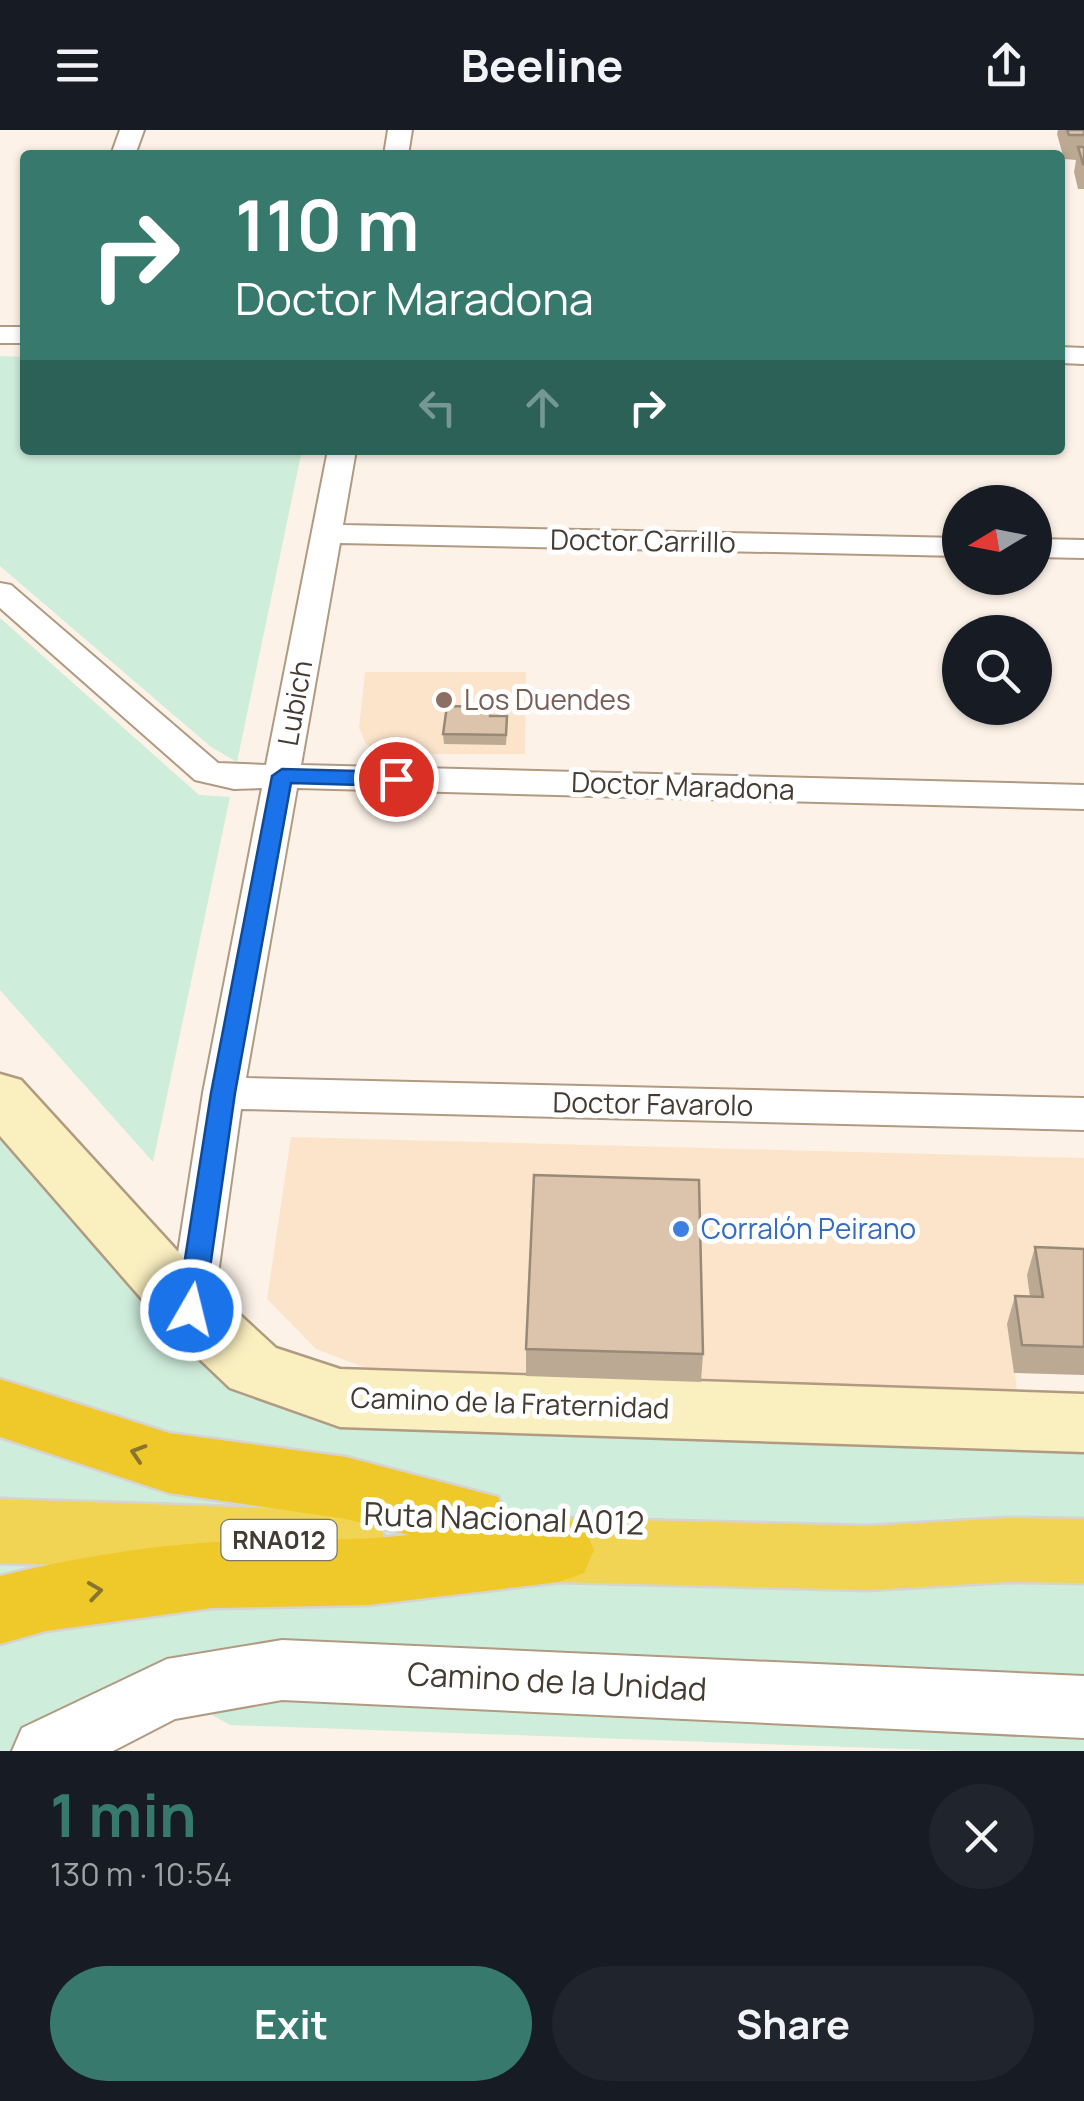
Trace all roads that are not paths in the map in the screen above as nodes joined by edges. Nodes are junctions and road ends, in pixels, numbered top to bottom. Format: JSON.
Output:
{"nodes":[{"id":1,"x":341,"y":455,"type":"edge"},
{"id":2,"x":326,"y":534,"type":"junction"},
{"id":3,"x":942,"y":547,"type":"edge"},
{"id":4,"x":1052,"y":549,"type":"edge"},
{"id":5,"x":1084,"y":550,"type":"edge"},
{"id":6,"x":0,"y":592,"type":"edge"},
{"id":7,"x":282,"y":776,"type":"junction"},
{"id":8,"x":1084,"y":797,"type":"edge"},
{"id":9,"x":223,"y":1093,"type":"junction"},
{"id":10,"x":0,"y":1096,"type":"edge"},
{"id":11,"x":1084,"y":1114,"type":"edge"},
{"id":12,"x":191,"y":1310,"type":"junction"},
{"id":13,"x":0,"y":1408,"type":"edge"},
{"id":14,"x":1084,"y":1423,"type":"edge"},
{"id":15,"x":0,"y":1500,"type":"edge"},
{"id":16,"x":473,"y":1519,"type":"junction"},
{"id":17,"x":0,"y":1531,"type":"edge"},
{"id":18,"x":559,"y":1550,"type":"junction"},
{"id":19,"x":1008,"y":1550,"type":"junction"},
{"id":20,"x":1084,"y":1551,"type":"edge"},
{"id":21,"x":0,"y":1610,"type":"edge"},
{"id":22,"x":1084,"y":1706,"type":"edge"},
{"id":23,"x":45,"y":1751,"type":"edge"}],
"edges":[{"from":1,"to":2,"type":"street","name":"Lubich"},
{"from":2,"to":3,"type":"street","name":"Doctor Carrillo"},
{"from":2,"to":7,"type":"street","name":"Lubich"},
{"from":4,"to":5,"type":"street"},
{"from":6,"to":7,"type":"street","name":"Doctor Maradona"},
{"from":7,"to":8,"type":"street","name":"Doctor Maradona"},
{"from":7,"to":9,"type":"street","name":"Lubich"},
{"from":9,"to":11,"type":"street","name":"Doctor Favarolo"},
{"from":9,"to":12,"type":"street","name":"Lubich"},
{"from":10,"to":12,"type":"main road","name":"Camino de la Fraternidad"},
{"from":12,"to":14,"type":"main road","name":"Camino de la Fraternidad"},
{"from":16,"to":13,"type":"highway","one_way":true},
{"from":15,"to":16,"type":"highway","name":"Ruta Nacional A012","number":"RNA012"},
{"from":16,"to":19,"type":"highway","name":"Ruta Nacional A012","number":"RNA012"},
{"from":17,"to":18,"type":"highway","name":"Ruta Nacional A012","number":"RNA012"},
{"from":18,"to":19,"type":"highway","name":"Ruta Nacional A012","number":"RNA012"},
{"from":21,"to":18,"type":"highway","one_way":true},
{"from":19,"to":20,"type":"highway","name":"Ruta Nacional A012","number":"RNA012"},
{"from":22,"to":23,"type":"street","name":"Camino de la Unidad"}]}
